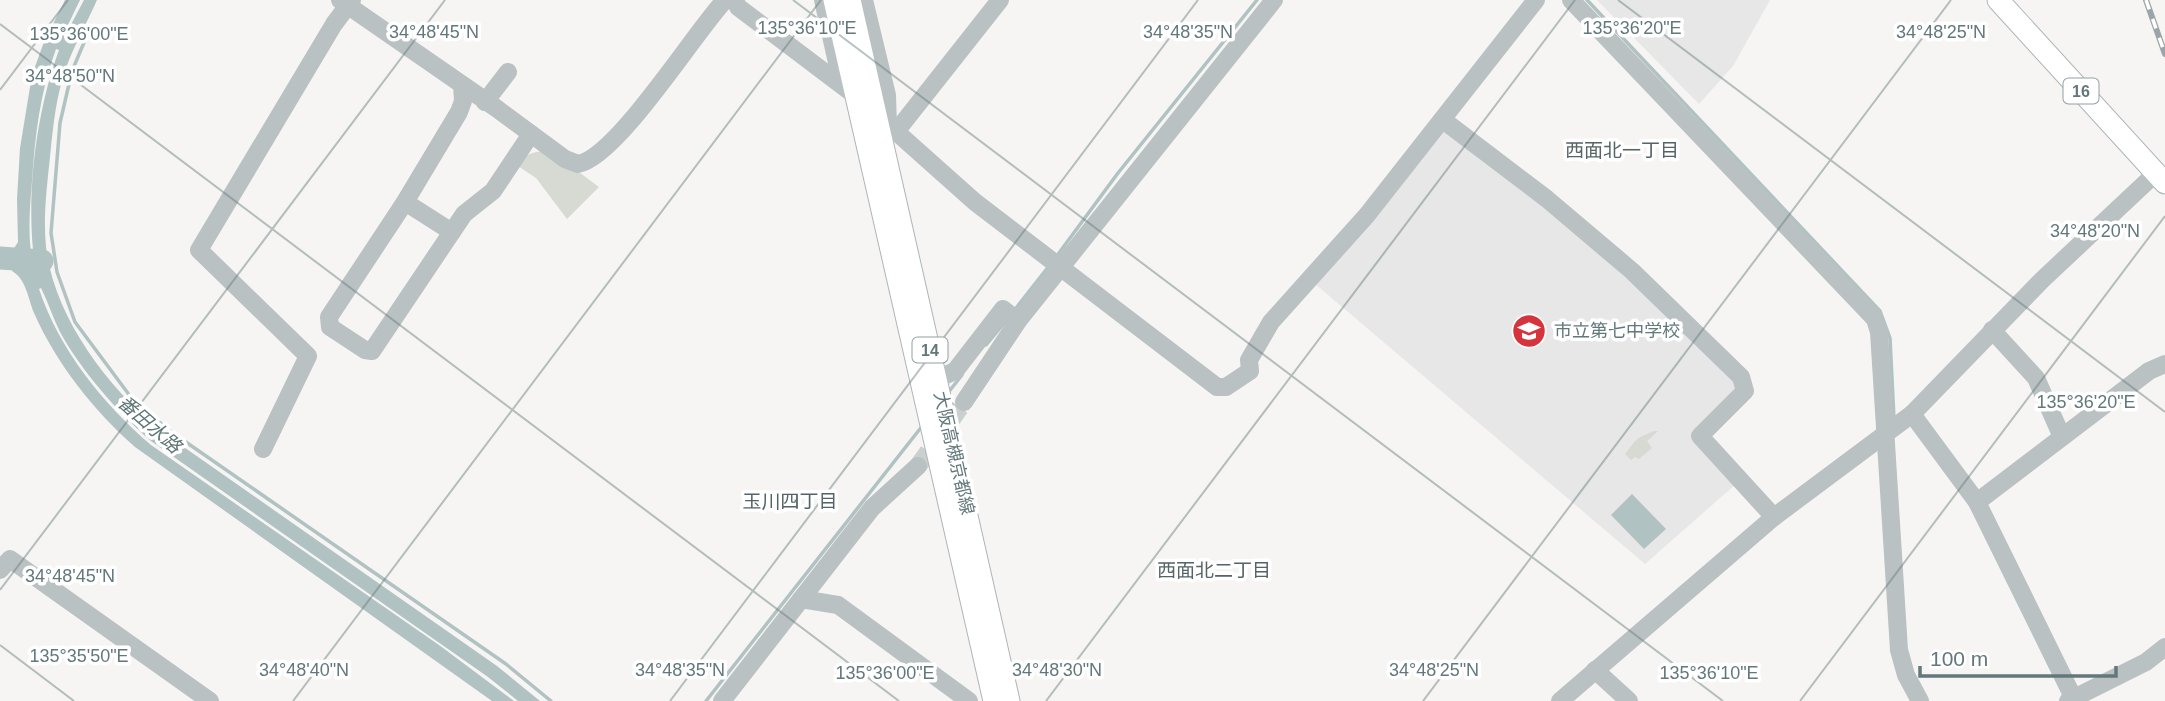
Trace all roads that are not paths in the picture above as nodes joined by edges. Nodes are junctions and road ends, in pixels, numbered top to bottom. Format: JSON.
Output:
{"nodes":[{"id":1,"x":725,"y":0,"type":"edge"},
{"id":2,"x":736,"y":0,"type":"edge"},
{"id":3,"x":823,"y":0,"type":"edge"},
{"id":4,"x":834,"y":0,"type":"edge"},
{"id":5,"x":850,"y":0,"type":"edge"},
{"id":6,"x":864,"y":0,"type":"edge"},
{"id":7,"x":1000,"y":0,"type":"edge"},
{"id":8,"x":1274,"y":0,"type":"edge"},
{"id":9,"x":1536,"y":0,"type":"edge"},
{"id":10,"x":1571,"y":0,"type":"edge"},
{"id":11,"x":1997,"y":0,"type":"edge"},
{"id":12,"x":346,"y":2,"type":"edge"},
{"id":13,"x":508,"y":72,"type":"dead end"},
{"id":14,"x":462,"y":85,"type":"junction"},
{"id":15,"x":849,"y":91,"type":"junction"},
{"id":16,"x":485,"y":102,"type":"junction"},
{"id":17,"x":1443,"y":120,"type":"junction"},
{"id":18,"x":886,"y":124,"type":"junction"},
{"id":19,"x":531,"y":134,"type":"junction"},
{"id":20,"x":2161,"y":178,"type":"edge"},
{"id":21,"x":405,"y":202,"type":"junction"},
{"id":22,"x":452,"y":232,"type":"junction"},
{"id":23,"x":1060,"y":268,"type":"junction"},
{"id":24,"x":1018,"y":321,"type":"junction"},
{"id":25,"x":1992,"y":330,"type":"junction"},
{"id":26,"x":2165,"y":364,"type":"edge"},
{"id":27,"x":937,"y":379,"type":"junction"},
{"id":28,"x":964,"y":402,"type":"tunnel mouth"},
{"id":29,"x":1912,"y":414,"type":"junction"},
{"id":30,"x":1884,"y":436,"type":"junction"},
{"id":31,"x":2062,"y":437,"type":"junction"},
{"id":32,"x":263,"y":449,"type":"dead end"},
{"id":33,"x":918,"y":466,"type":"tunnel mouth"},
{"id":34,"x":1977,"y":502,"type":"junction"},
{"id":35,"x":1774,"y":517,"type":"junction"},
{"id":36,"x":0,"y":570,"type":"edge"},
{"id":37,"x":802,"y":599,"type":"junction"},
{"id":38,"x":2162,"y":655,"type":"edge"},
{"id":39,"x":1595,"y":670,"type":"junction"},
{"id":40,"x":1570,"y":698,"type":"edge"},
{"id":41,"x":2072,"y":700,"type":"edge"},
{"id":42,"x":210,"y":701,"type":"edge"},
{"id":43,"x":722,"y":701,"type":"edge"},
{"id":44,"x":969,"y":701,"type":"edge"},
{"id":45,"x":994,"y":701,"type":"edge"},
{"id":46,"x":1009,"y":701,"type":"edge"},
{"id":47,"x":1629,"y":701,"type":"edge"},
{"id":48,"x":1920,"y":701,"type":"edge"}],
"edges":[{"from":1,"to":19,"type":"street"},
{"from":2,"to":15,"type":"street"},
{"from":3,"to":15,"type":"street"},
{"from":4,"to":15,"type":"main road","name":"大阪高槻京都線","number":"14"},
{"from":5,"to":18,"type":"main road","name":"大阪高槻京都線","number":"14"},
{"from":6,"to":18,"type":"street"},
{"from":7,"to":18,"type":"street"},
{"from":8,"to":23,"type":"street"},
{"from":9,"to":17,"type":"street"},
{"from":10,"to":30,"type":"street"},
{"from":11,"to":20,"type":"main road","number":"16"},
{"from":12,"to":14,"type":"street"},
{"from":12,"to":32,"type":"street"},
{"from":13,"to":16,"type":"street"},
{"from":14,"to":16,"type":"street"},
{"from":14,"to":21,"type":"street"},
{"from":15,"to":18,"type":"street"},
{"from":15,"to":45,"type":"main road","name":"大阪高槻京都線","number":"14"},
{"from":16,"to":19,"type":"street"},
{"from":17,"to":23,"type":"street"},
{"from":17,"to":35,"type":"street"},
{"from":18,"to":23,"type":"street"},
{"from":18,"to":27,"type":"main road","name":"大阪高槻京都線","number":"14"},
{"from":19,"to":22,"type":"street"},
{"from":20,"to":25,"type":"street"},
{"from":21,"to":22,"type":"street"},
{"from":21,"to":22,"type":"street"},
{"from":23,"to":24,"type":"street"},
{"from":24,"to":27,"type":"street"},
{"from":24,"to":28,"type":"street"},
{"from":25,"to":29,"type":"street"},
{"from":25,"to":31,"type":"street"},
{"from":26,"to":31,"type":"street"},
{"from":27,"to":46,"type":"main road","name":"大阪高槻京都線","number":"14"},
{"from":29,"to":30,"type":"street"},
{"from":29,"to":34,"type":"street"},
{"from":30,"to":35,"type":"street"},
{"from":30,"to":48,"type":"street"},
{"from":31,"to":34,"type":"street"},
{"from":33,"to":37,"type":"street"},
{"from":34,"to":41,"type":"street"},
{"from":35,"to":39,"type":"street"},
{"from":36,"to":42,"type":"street"},
{"from":37,"to":43,"type":"street"},
{"from":37,"to":44,"type":"street"},
{"from":38,"to":41,"type":"street"},
{"from":39,"to":40,"type":"street"},
{"from":39,"to":47,"type":"street"}]}
